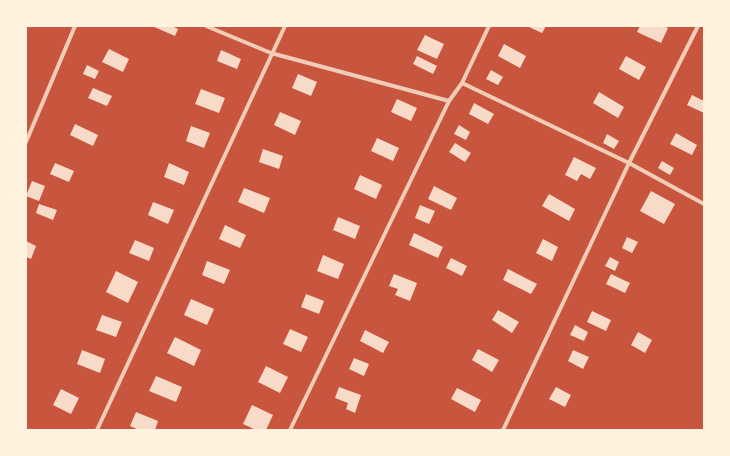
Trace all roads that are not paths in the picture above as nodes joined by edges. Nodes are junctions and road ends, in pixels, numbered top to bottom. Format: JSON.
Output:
{"nodes":[{"id":1,"x":75,"y":26,"type":"edge"},
{"id":2,"x":206,"y":26,"type":"edge"},
{"id":3,"x":285,"y":26,"type":"edge"},
{"id":4,"x":489,"y":26,"type":"edge"},
{"id":5,"x":698,"y":26,"type":"edge"},
{"id":6,"x":271,"y":53,"type":"junction"},
{"id":7,"x":462,"y":83,"type":"junction"},
{"id":8,"x":449,"y":101,"type":"junction"},
{"id":9,"x":26,"y":142,"type":"edge"},
{"id":10,"x":629,"y":163,"type":"junction"},
{"id":11,"x":704,"y":204,"type":"edge"},
{"id":12,"x":97,"y":430,"type":"edge"},
{"id":13,"x":290,"y":430,"type":"edge"},
{"id":14,"x":504,"y":430,"type":"edge"}],
"edges":[{"from":1,"to":9,"type":"street"},
{"from":2,"to":6,"type":"street"},
{"from":3,"to":6,"type":"street"},
{"from":4,"to":7,"type":"street"},
{"from":5,"to":10,"type":"street"},
{"from":6,"to":8,"type":"street"},
{"from":6,"to":12,"type":"street"},
{"from":7,"to":8,"type":"street"},
{"from":7,"to":10,"type":"street"},
{"from":8,"to":13,"type":"street"},
{"from":10,"to":11,"type":"street"},
{"from":10,"to":14,"type":"street"}]}
